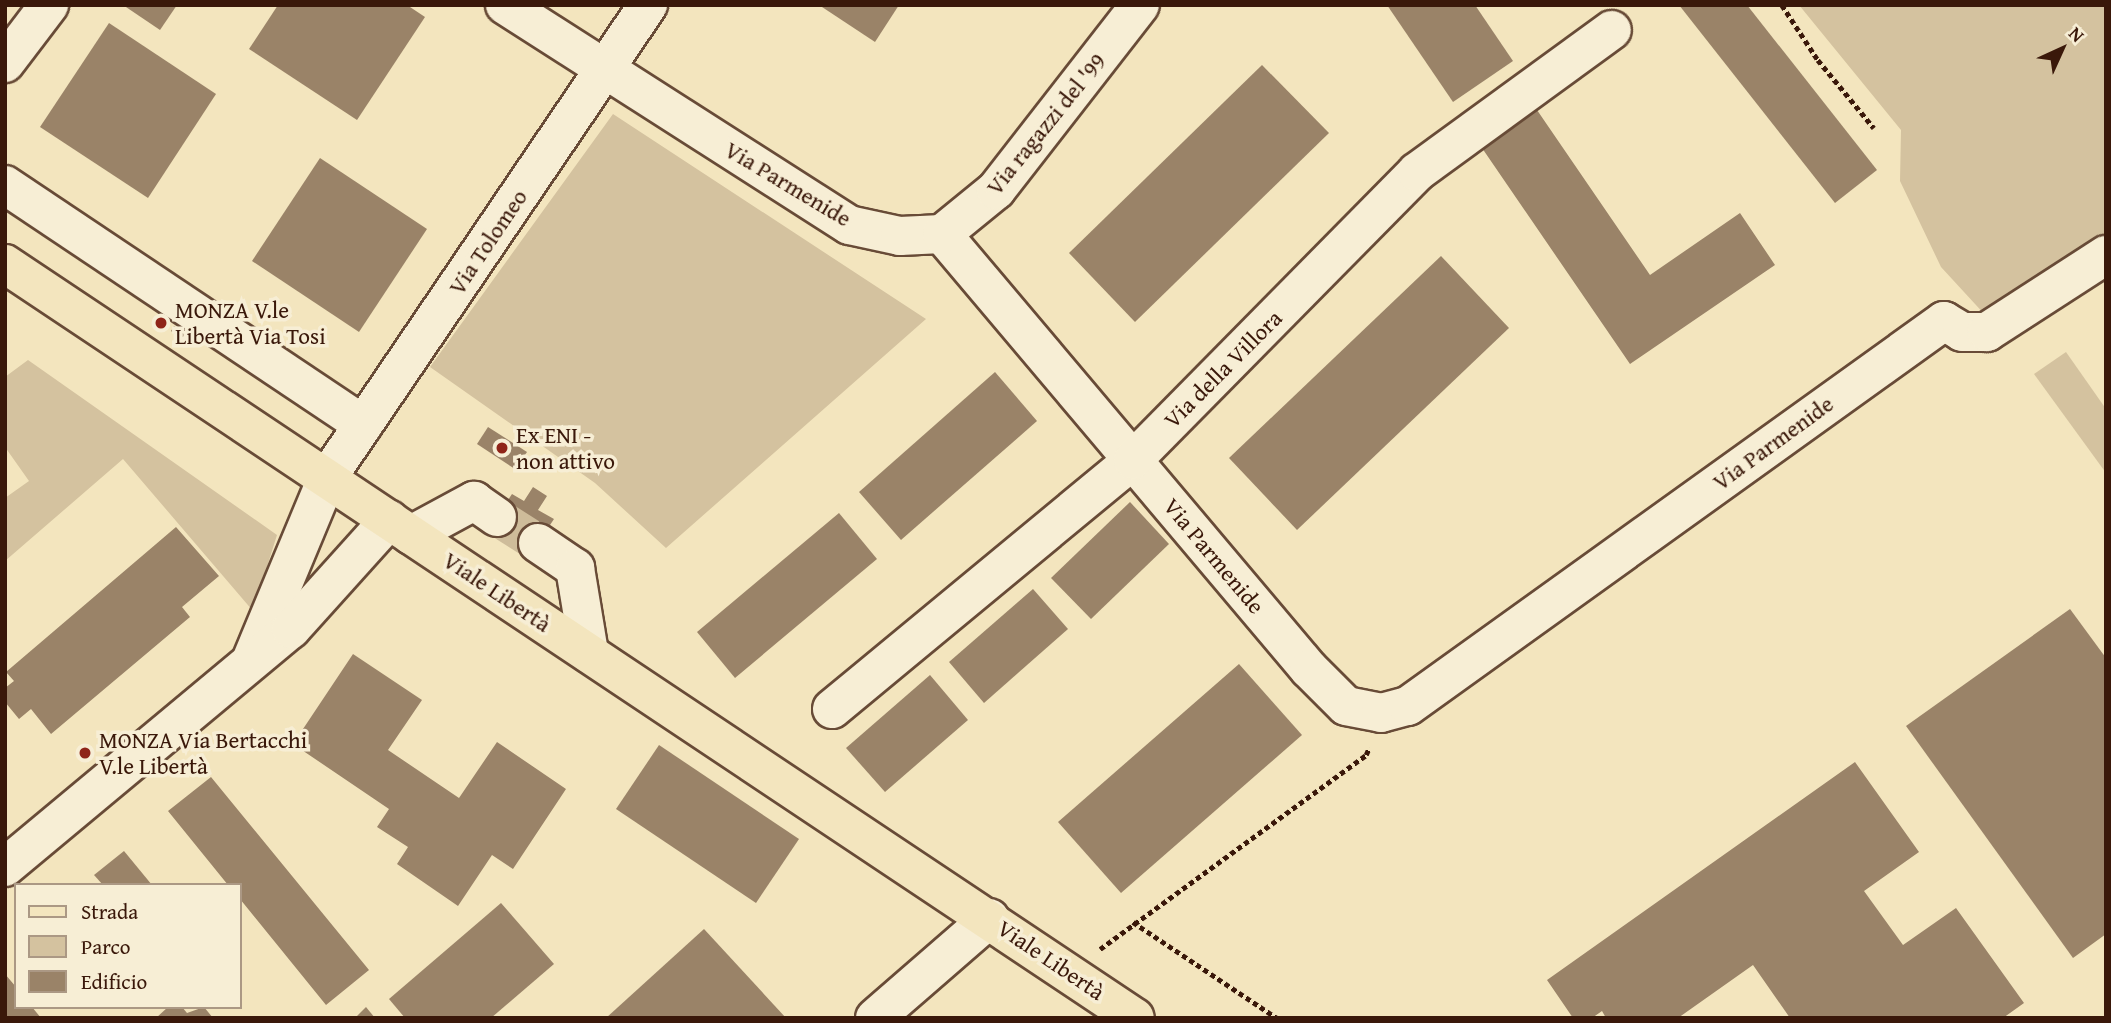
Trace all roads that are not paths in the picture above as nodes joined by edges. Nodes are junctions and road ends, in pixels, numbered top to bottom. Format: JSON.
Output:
{"nodes":[{"id":1,"x":49,"y":5,"type":"edge"},
{"id":2,"x":505,"y":5,"type":"edge"},
{"id":3,"x":648,"y":5,"type":"edge"},
{"id":4,"x":1140,"y":5,"type":"edge"},
{"id":5,"x":1612,"y":30,"type":"dead end"},
{"id":6,"x":5,"y":63,"type":"edge"},
{"id":7,"x":604,"y":70,"type":"junction"},
{"id":8,"x":5,"y":185,"type":"edge"},
{"id":9,"x":942,"y":234,"type":"junction"},
{"id":10,"x":2106,"y":256,"type":"edge"},
{"id":11,"x":5,"y":264,"type":"edge"},
{"id":12,"x":363,"y":425,"type":"junction"},
{"id":13,"x":1133,"y":460,"type":"junction"},
{"id":14,"x":327,"y":478,"type":"junction"},
{"id":15,"x":497,"y":517,"type":"tunnel mouth"},
{"id":16,"x":400,"y":528,"type":"junction"},
{"id":17,"x":538,"y":543,"type":"tunnel mouth"},
{"id":18,"x":589,"y":653,"type":"junction"},
{"id":19,"x":253,"y":656,"type":"junction"},
{"id":20,"x":832,"y":709,"type":"dead end"},
{"id":21,"x":5,"y":867,"type":"edge"},
{"id":22,"x":989,"y":918,"type":"junction"},
{"id":23,"x":1124,"y":1009,"type":"edge"},
{"id":24,"x":876,"y":1018,"type":"edge"},
{"id":25,"x":1150,"y":1018,"type":"edge"}],
"edges":[{"from":1,"to":6,"type":"street"},
{"from":2,"to":7,"type":"street","name":"Via Parmenide"},
{"from":3,"to":7,"type":"street","name":"Via Tolomeo"},
{"from":4,"to":9,"type":"street","name":"Via ragazzi del '99"},
{"from":5,"to":13,"type":"street","name":"Via della Villora"},
{"from":7,"to":9,"type":"street","name":"Via Parmenide"},
{"from":7,"to":12,"type":"street","name":"Via Tolomeo"},
{"from":8,"to":12,"type":"street"},
{"from":9,"to":13,"type":"street","name":"Via Parmenide"},
{"from":10,"to":13,"type":"street","name":"Via Parmenide"},
{"from":11,"to":14,"type":"main road","name":"Viale Libertà"},
{"from":12,"to":14,"type":"street","name":"Via Tolomeo"},
{"from":13,"to":20,"type":"street","name":"Via della Villora"},
{"from":14,"to":16,"type":"main road","name":"Viale Libertà"},
{"from":14,"to":19,"type":"street","name":"Via Tolomeo"},
{"from":15,"to":16,"type":"street"},
{"from":16,"to":18,"type":"main road","name":"Viale Libertà"},
{"from":16,"to":19,"type":"street"},
{"from":17,"to":18,"type":"street"},
{"from":18,"to":22,"type":"main road","name":"Viale Libertà"},
{"from":19,"to":21,"type":"street"},
{"from":22,"to":23,"type":"main road","name":"Viale Libertà"},
{"from":22,"to":24,"type":"street","name":"Viale Libertà"},
{"from":23,"to":25,"type":"main road","name":"Viale Libertà"}]}
